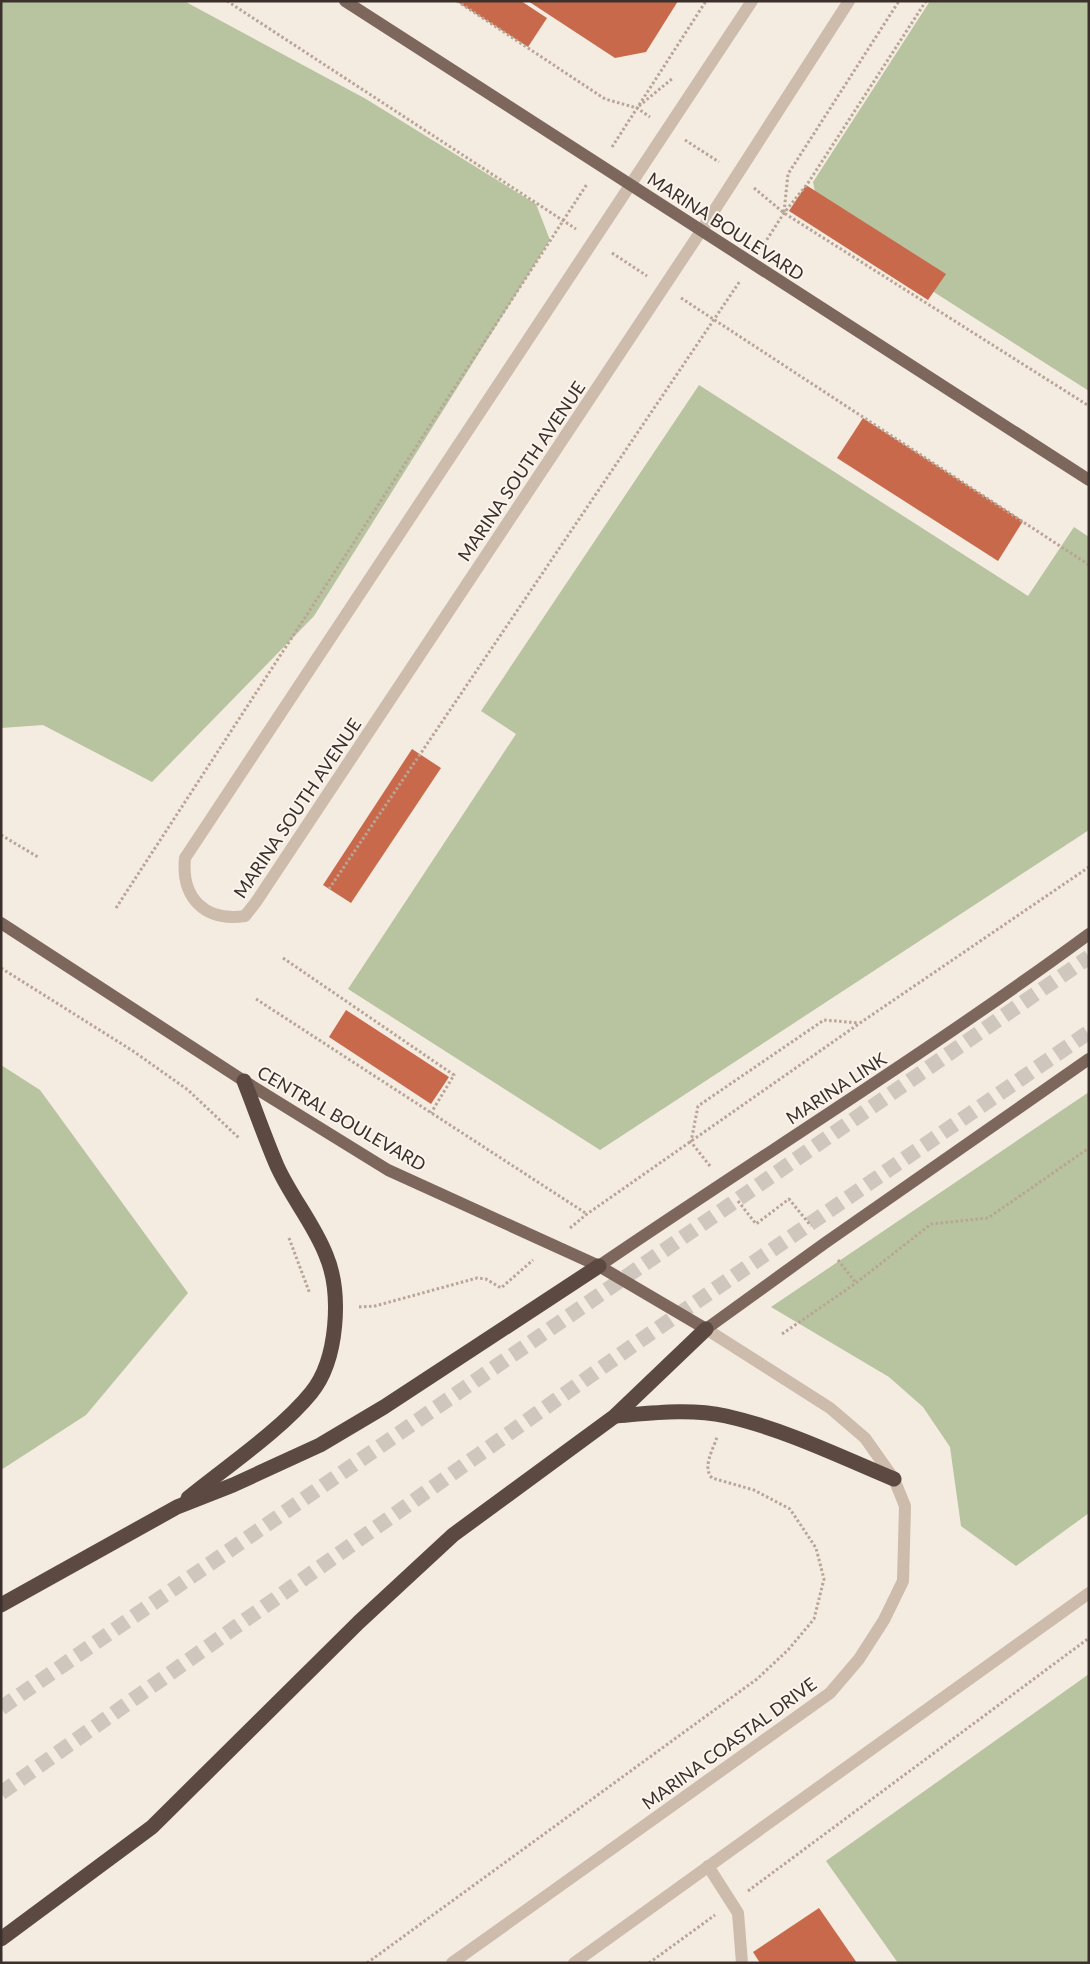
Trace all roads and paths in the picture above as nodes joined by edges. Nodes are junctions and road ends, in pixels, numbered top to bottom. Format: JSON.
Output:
{"nodes":[{"id":1,"x":227,"y":1,"type":"edge"},
{"id":2,"x":345,"y":1,"type":"edge"},
{"id":3,"x":457,"y":1,"type":"edge"},
{"id":4,"x":706,"y":1,"type":"edge"},
{"id":5,"x":752,"y":1,"type":"edge"},
{"id":6,"x":849,"y":1,"type":"edge"},
{"id":7,"x":899,"y":1,"type":"edge"},
{"id":8,"x":926,"y":1,"type":"edge"},
{"id":9,"x":637,"y":108,"type":"junction"},
{"id":10,"x":667,"y":128,"type":"junction"},
{"id":11,"x":737,"y":175,"type":"junction"},
{"id":12,"x":631,"y":185,"type":"junction"},
{"id":13,"x":784,"y":213,"type":"junction"},
{"id":14,"x":562,"y":220,"type":"junction"},
{"id":15,"x":701,"y":231,"type":"junction"},
{"id":16,"x":594,"y":242,"type":"junction"},
{"id":17,"x":664,"y":287,"type":"junction"},
{"id":18,"x":714,"y":320,"type":"junction"},
{"id":19,"x":1089,"y":406,"type":"edge"},
{"id":20,"x":1089,"y":480,"type":"edge"},
{"id":21,"x":1089,"y":565,"type":"edge"},
{"id":22,"x":1,"y":835,"type":"edge"},
{"id":23,"x":38,"y":857,"type":"dead end"},
{"id":24,"x":1089,"y":868,"type":"edge"},
{"id":25,"x":329,"y":889,"type":"dead end"},
{"id":26,"x":116,"y":908,"type":"dead end"},
{"id":27,"x":1,"y":923,"type":"edge"},
{"id":28,"x":1089,"y":934,"type":"edge"},
{"id":29,"x":283,"y":958,"type":"dead end"},
{"id":30,"x":1,"y":968,"type":"edge"},
{"id":31,"x":256,"y":999,"type":"dead end"},
{"id":32,"x":860,"y":1023,"type":"junction"},
{"id":33,"x":1089,"y":1059,"type":"edge"},
{"id":34,"x":244,"y":1081,"type":"junction"},
{"id":35,"x":431,"y":1113,"type":"junction"},
{"id":36,"x":691,"y":1142,"type":"junction"},
{"id":37,"x":245,"y":1148,"type":"dead end"},
{"id":38,"x":1089,"y":1148,"type":"edge"},
{"id":39,"x":723,"y":1182,"type":"junction"},
{"id":40,"x":288,"y":1234,"type":"dead end"},
{"id":41,"x":825,"y":1243,"type":"junction"},
{"id":42,"x":599,"y":1266,"type":"junction"},
{"id":43,"x":856,"y":1283,"type":"junction"},
{"id":44,"x":501,"y":1288,"type":"dead end"},
{"id":45,"x":311,"y":1298,"type":"dead end"},
{"id":46,"x":350,"y":1308,"type":"dead end"},
{"id":47,"x":706,"y":1329,"type":"junction"},
{"id":48,"x":782,"y":1334,"type":"dead end"},
{"id":49,"x":725,"y":1415,"type":"junction"},
{"id":50,"x":615,"y":1416,"type":"junction"},
{"id":51,"x":894,"y":1479,"type":"junction"},
{"id":52,"x":177,"y":1507,"type":"junction"},
{"id":53,"x":1089,"y":1593,"type":"edge"},
{"id":54,"x":1,"y":1605,"type":"edge"},
{"id":55,"x":1089,"y":1638,"type":"edge"},
{"id":56,"x":708,"y":1866,"type":"junction"},
{"id":57,"x":732,"y":1902,"type":"junction"},
{"id":58,"x":1,"y":1939,"type":"edge"},
{"id":59,"x":367,"y":1963,"type":"edge"},
{"id":60,"x":452,"y":1963,"type":"edge"},
{"id":61,"x":574,"y":1963,"type":"edge"},
{"id":62,"x":649,"y":1963,"type":"edge"},
{"id":63,"x":742,"y":1963,"type":"edge"}],
"edges":[{"from":1,"to":14,"type":"path"},
{"from":2,"to":12,"type":"main road","name":"MARINA BOULEVARD"},
{"from":3,"to":9,"type":"path"},
{"from":4,"to":9,"type":"path"},
{"from":5,"to":10,"type":"street","name":"MARINA SOUTH AVENUE"},
{"from":6,"to":11,"type":"street","name":"MARINA SOUTH AVENUE"},
{"from":7,"to":13,"type":"path"},
{"from":8,"to":13,"type":"path"},
{"from":9,"to":10,"type":"path"},
{"from":10,"to":11,"type":"path"},
{"from":10,"to":12,"type":"street","name":"MARINA SOUTH AVENUE"},
{"from":11,"to":13,"type":"path"},
{"from":11,"to":15,"type":"street","name":"MARINA SOUTH AVENUE"},
{"from":12,"to":15,"type":"main road","name":"MARINA BOULEVARD"},
{"from":12,"to":16,"type":"street","name":"MARINA SOUTH AVENUE"},
{"from":13,"to":19,"type":"path"},
{"from":14,"to":16,"type":"path"},
{"from":14,"to":26,"type":"path"},
{"from":15,"to":17,"type":"street","name":"MARINA SOUTH AVENUE"},
{"from":15,"to":20,"type":"main road","name":"MARINA BOULEVARD"},
{"from":16,"to":17,"type":"path"},
{"from":16,"to":17,"type":"street","name":"MARINA SOUTH AVENUE"},
{"from":17,"to":18,"type":"path"},
{"from":18,"to":21,"type":"path"},
{"from":18,"to":25,"type":"path"},
{"from":22,"to":23,"type":"path"},
{"from":24,"to":32,"type":"path"},
{"from":27,"to":34,"type":"main road","name":"CENTRAL BOULEVARD"},
{"from":28,"to":39,"type":"main road","name":"MARINA LINK"},
{"from":29,"to":35,"type":"path"},
{"from":30,"to":37,"type":"path"},
{"from":31,"to":35,"type":"path"},
{"from":32,"to":36,"type":"path"},
{"from":32,"to":36,"type":"path"},
{"from":33,"to":41,"type":"main road"},
{"from":34,"to":42,"type":"main road","name":"CENTRAL BOULEVARD"},
{"from":34,"to":52,"type":"highway"},
{"from":35,"to":36,"type":"path"},
{"from":36,"to":39,"type":"path"},
{"from":38,"to":43,"type":"path"},
{"from":39,"to":41,"type":"path"},
{"from":39,"to":42,"type":"main road","name":"MARINA LINK"},
{"from":40,"to":45,"type":"path"},
{"from":41,"to":43,"type":"path"},
{"from":41,"to":47,"type":"main road"},
{"from":42,"to":47,"type":"main road","name":"CENTRAL BOULEVARD"},
{"from":42,"to":52,"type":"highway"},
{"from":43,"to":48,"type":"path"},
{"from":44,"to":46,"type":"path"},
{"from":47,"to":50,"type":"highway"},
{"from":47,"to":51,"type":"street","name":"MARINA COASTAL DRIVE"},
{"from":49,"to":50,"type":"highway"},
{"from":49,"to":51,"type":"highway"},
{"from":49,"to":59,"type":"path"},
{"from":50,"to":58,"type":"highway"},
{"from":51,"to":60,"type":"street","name":"MARINA COASTAL DRIVE"},
{"from":52,"to":54,"type":"highway"},
{"from":53,"to":56,"type":"street"},
{"from":55,"to":57,"type":"path"},
{"from":56,"to":57,"type":"street"},
{"from":56,"to":61,"type":"street"},
{"from":57,"to":62,"type":"path"},
{"from":57,"to":63,"type":"street"}]}
